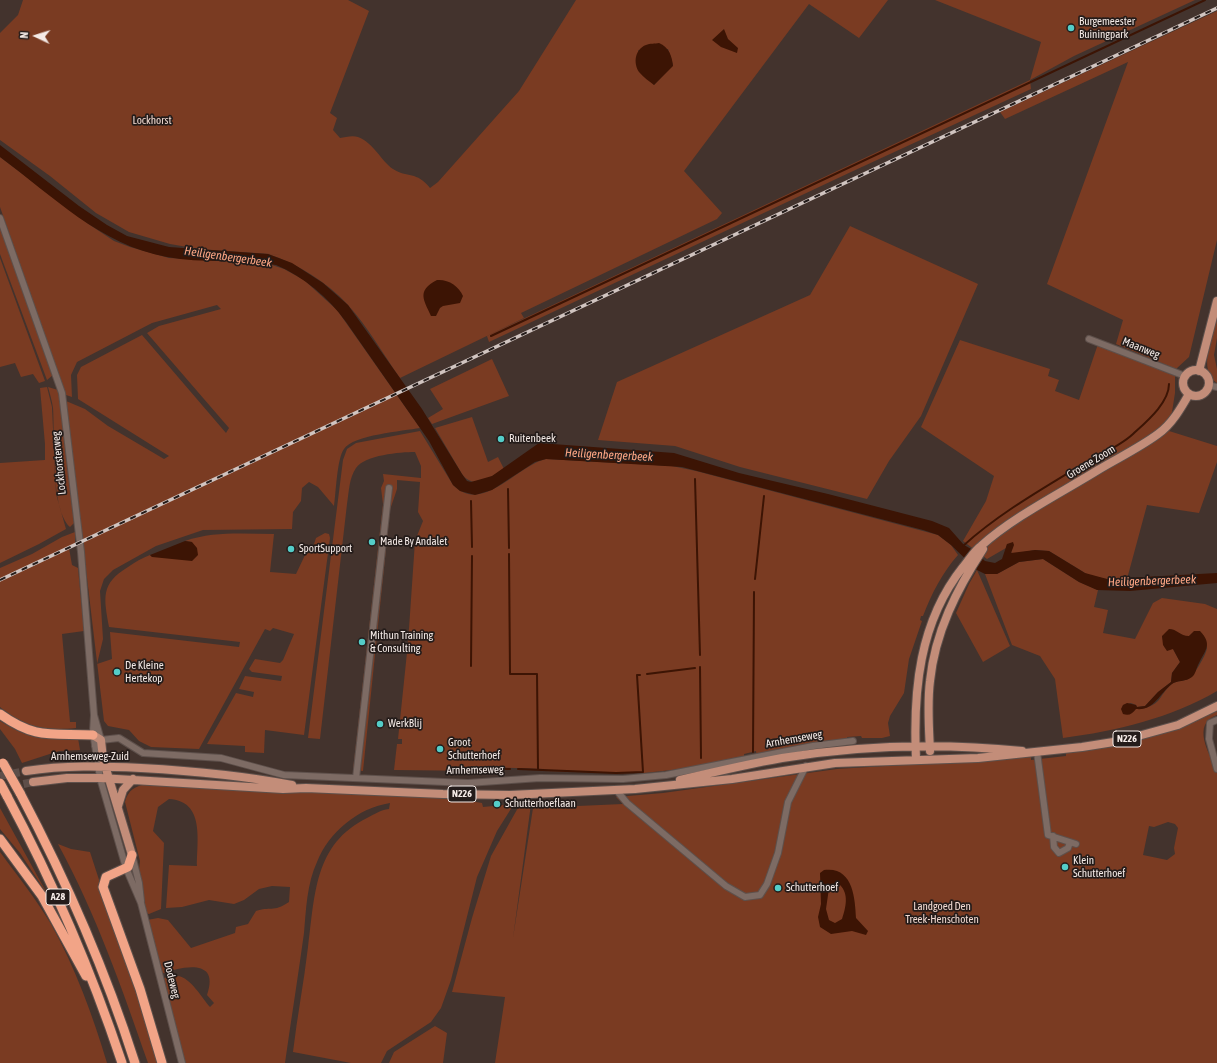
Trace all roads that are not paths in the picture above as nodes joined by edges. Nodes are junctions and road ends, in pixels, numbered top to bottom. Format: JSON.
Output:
{"nodes":[{"id":1,"x":0,"y":218,"type":"edge"},
{"id":2,"x":1217,"y":301,"type":"edge"},
{"id":3,"x":1089,"y":340,"type":"dead end"},
{"id":4,"x":1199,"y":371,"type":"junction"},
{"id":5,"x":1185,"y":376,"type":"junction"},
{"id":6,"x":1208,"y":385,"type":"junction"},
{"id":7,"x":1217,"y":388,"type":"edge"},
{"id":8,"x":1189,"y":394,"type":"junction"},
{"id":9,"x":388,"y":488,"type":"dead end"},
{"id":10,"x":960,"y":578,"type":"junction"},
{"id":11,"x":1217,"y":706,"type":"edge"},
{"id":12,"x":0,"y":714,"type":"edge"},
{"id":13,"x":94,"y":716,"type":"junction"},
{"id":14,"x":1217,"y":720,"type":"edge"},
{"id":15,"x":96,"y":740,"type":"junction"},
{"id":16,"x":853,"y":741,"type":"dead end"},
{"id":17,"x":915,"y":747,"type":"junction"},
{"id":18,"x":930,"y":747,"type":"junction"},
{"id":19,"x":1035,"y":752,"type":"junction"},
{"id":20,"x":916,"y":759,"type":"junction"},
{"id":21,"x":931,"y":759,"type":"junction"},
{"id":22,"x":1,"y":760,"type":"edge"},
{"id":23,"x":101,"y":766,"type":"junction"},
{"id":24,"x":806,"y":766,"type":"junction"},
{"id":25,"x":154,"y":769,"type":"joint"},
{"id":26,"x":1217,"y":769,"type":"edge"},
{"id":27,"x":26,"y":771,"type":"tunnel mouth"},
{"id":28,"x":100,"y":778,"type":"junction"},
{"id":29,"x":109,"y":778,"type":"junction"},
{"id":30,"x":356,"y":778,"type":"junction"},
{"id":31,"x":138,"y":779,"type":"junction"},
{"id":32,"x":33,"y":782,"type":"tunnel mouth"},
{"id":33,"x":0,"y":783,"type":"edge"},
{"id":34,"x":306,"y":788,"type":"junction"},
{"id":35,"x":643,"y":788,"type":"junction"},
{"id":36,"x":617,"y":790,"type":"junction"},
{"id":37,"x":118,"y":806,"type":"junction"},
{"id":38,"x":1053,"y":836,"type":"junction"},
{"id":39,"x":0,"y":839,"type":"edge"},
{"id":40,"x":132,"y":855,"type":"junction"},
{"id":41,"x":126,"y":868,"type":"junction"},
{"id":42,"x":141,"y":903,"type":"junction"},
{"id":43,"x":101,"y":1001,"type":"junction"},
{"id":44,"x":122,"y":1063,"type":"edge"},
{"id":45,"x":135,"y":1063,"type":"edge"},
{"id":46,"x":162,"y":1063,"type":"edge"},
{"id":47,"x":182,"y":1063,"type":"edge"}],
"edges":[{"from":1,"to":13,"type":"street","name":"Lockhorsterweg"},
{"from":2,"to":4,"type":"main road"},
{"from":3,"to":5,"type":"street","name":"Maanweg"},
{"from":4,"to":5,"type":"main road"},
{"from":4,"to":6,"type":"main road"},
{"from":5,"to":8,"type":"main road"},
{"from":6,"to":7,"type":"street"},
{"from":6,"to":8,"type":"main road"},
{"from":8,"to":10,"type":"main road","name":"Groene Zoom"},
{"from":9,"to":30,"type":"street"},
{"from":10,"to":17,"type":"main road","name":"Groene Zoom"},
{"from":10,"to":18,"type":"main road","name":"Groene Zoom"},
{"from":11,"to":19,"type":"main road","name":"Arnhemseweg","number":"N226"},
{"from":12,"to":15,"type":"highway"},
{"from":13,"to":15,"type":"street","name":"Lockhorsterweg"},
{"from":13,"to":15,"type":"street","name":"Lockhorsterweg"},
{"from":14,"to":26,"type":"street"},
{"from":15,"to":23,"type":"main road","name":"Lockhorsterweg"},
{"from":15,"to":30,"type":"street","name":"Arnhemseweg"},
{"from":16,"to":30,"type":"street","name":"Arnhemseweg"},
{"from":17,"to":18,"type":"main road","name":"Arnhemseweg","number":"N226"},
{"from":17,"to":20,"type":"main road","name":"Groene Zoom"},
{"from":17,"to":35,"type":"main road","name":"Arnhemseweg","number":"N226"},
{"from":18,"to":19,"type":"main road","name":"Arnhemseweg","number":"N226"},
{"from":18,"to":21,"type":"main road","name":"Groene Zoom"},
{"from":19,"to":21,"type":"main road","name":"Arnhemseweg","number":"N226"},
{"from":19,"to":38,"type":"street"},
{"from":20,"to":21,"type":"main road","name":"Arnhemseweg","number":"N226"},
{"from":20,"to":24,"type":"main road","name":"Arnhemseweg","number":"N226"},
{"from":22,"to":45,"type":"highway","number":"A28","bridge":true},
{"from":23,"to":25,"type":"main road","name":"Arnhemseweg-Zuid","number":"N226"},
{"from":23,"to":27,"type":"main road","name":"Arnhemseweg-Zuid","number":"N226"},
{"from":23,"to":28,"type":"street","name":"Dodeweg"},
{"from":23,"to":29,"type":"main road","name":"Lockhorsterweg"},
{"from":24,"to":35,"type":"main road","name":"Arnhemseweg","number":"N226"},
{"from":24,"to":36,"type":"street"},
{"from":25,"to":34,"type":"main road","name":"Arnhemseweg","number":"N226"},
{"from":28,"to":29,"type":"main road","name":"Arnhemseweg-Zuid","number":"N226"},
{"from":28,"to":32,"type":"main road","name":"Arnhemseweg-Zuid","number":"N226"},
{"from":28,"to":41,"type":"street","name":"Dodeweg"},
{"from":29,"to":31,"type":"main road","name":"Arnhemseweg-Zuid","number":"N226"},
{"from":29,"to":37,"type":"main road","name":"Dodeweg"},
{"from":31,"to":34,"type":"main road","name":"Arnhemseweg","number":"N226"},
{"from":31,"to":37,"type":"main road"},
{"from":33,"to":43,"type":"highway","number":"A28","bridge":true},
{"from":34,"to":36,"type":"main road","name":"Arnhemseweg","number":"N226"},
{"from":35,"to":36,"type":"main road","name":"Arnhemseweg","number":"N226"},
{"from":37,"to":40,"type":"main road","name":"Dodeweg"},
{"from":38,"to":38,"type":"street"},
{"from":39,"to":43,"type":"highway","number":"A28"},
{"from":40,"to":41,"type":"highway"},
{"from":40,"to":42,"type":"street","name":"Dodeweg"},
{"from":41,"to":42,"type":"street","name":"Dodeweg"},
{"from":41,"to":46,"type":"highway"},
{"from":42,"to":47,"type":"street","name":"Dodeweg"},
{"from":43,"to":44,"type":"highway","number":"A28"}]}
